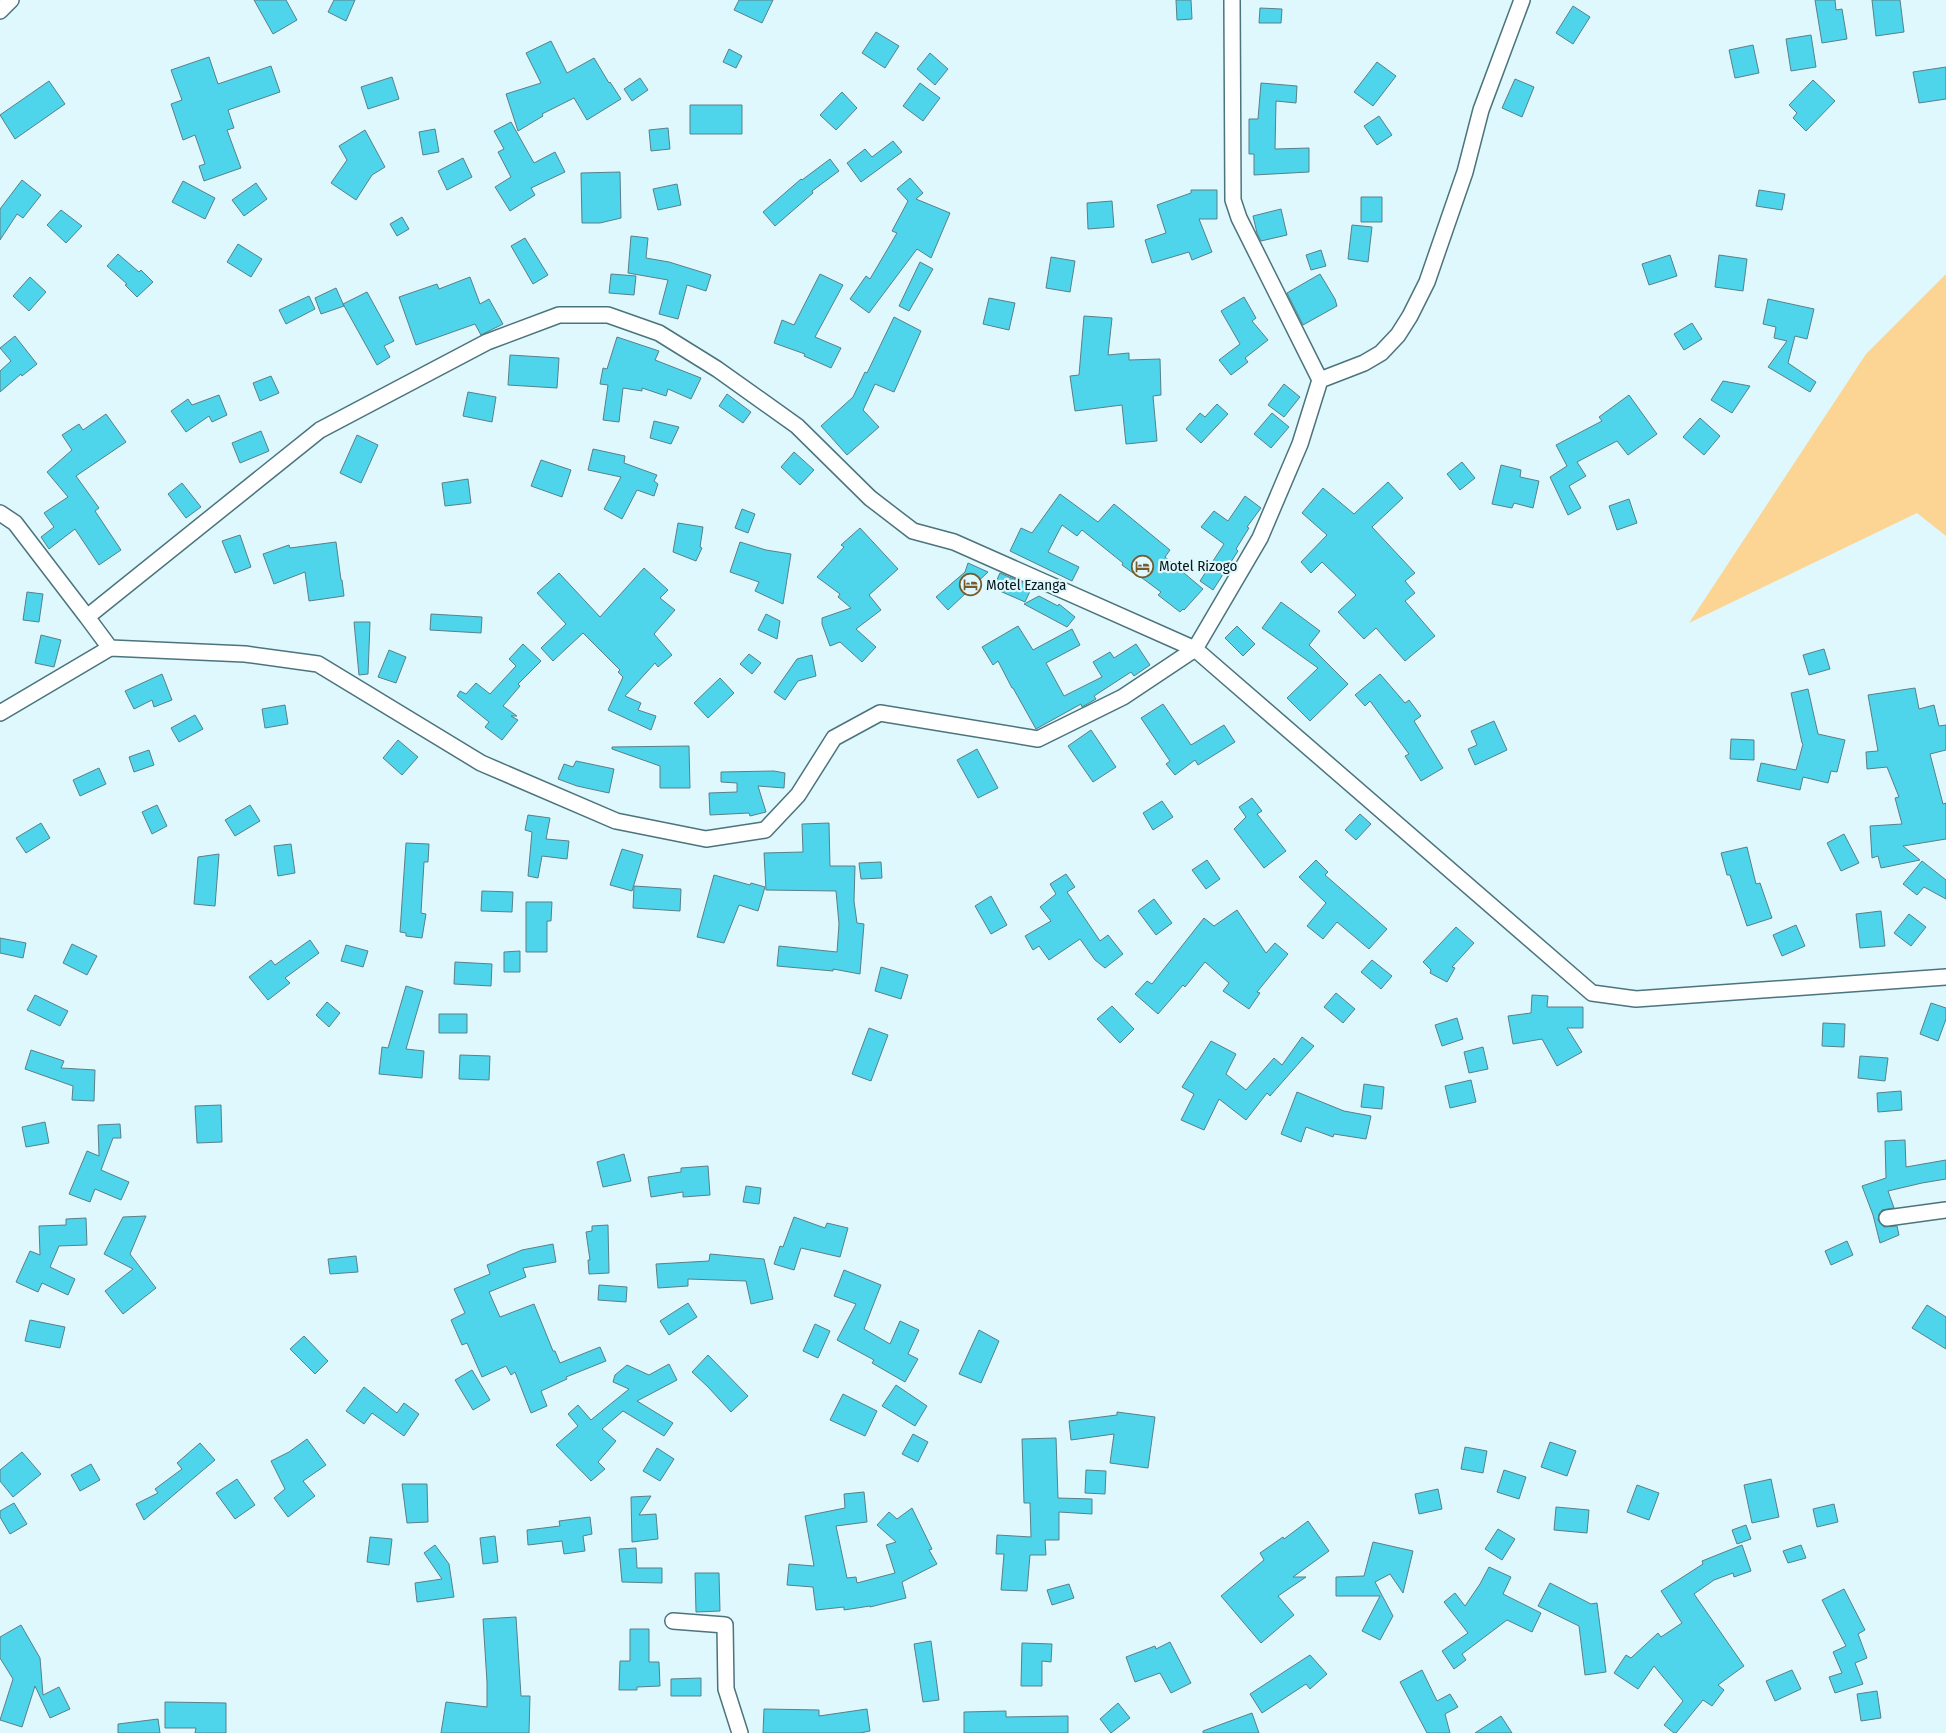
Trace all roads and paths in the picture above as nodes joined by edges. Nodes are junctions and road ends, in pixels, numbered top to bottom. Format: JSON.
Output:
{"nodes":[{"id":1,"x":11,"y":0,"type":"edge"},
{"id":2,"x":1232,"y":0,"type":"edge"},
{"id":3,"x":1522,"y":0,"type":"edge"},
{"id":4,"x":0,"y":11,"type":"edge"},
{"id":5,"x":1320,"y":380,"type":"junction"},
{"id":6,"x":0,"y":512,"type":"edge"},
{"id":7,"x":87,"y":617,"type":"junction"},
{"id":8,"x":110,"y":648,"type":"junction"},
{"id":9,"x":1195,"y":649,"type":"junction"},
{"id":10,"x":0,"y":713,"type":"edge"},
{"id":11,"x":1946,"y":977,"type":"edge"},
{"id":12,"x":1946,"y":1210,"type":"edge"},
{"id":13,"x":1887,"y":1218,"type":"dead end"},
{"id":14,"x":673,"y":1621,"type":"dead end"},
{"id":15,"x":740,"y":1733,"type":"edge"}],
"edges":[{"from":1,"to":4,"type":"street"},
{"from":2,"to":5,"type":"street"},
{"from":3,"to":5,"type":"street"},
{"from":5,"to":9,"type":"street"},
{"from":6,"to":7,"type":"street"},
{"from":7,"to":8,"type":"street"},
{"from":7,"to":9,"type":"street"},
{"from":8,"to":9,"type":"street"},
{"from":8,"to":10,"type":"street"},
{"from":9,"to":11,"type":"street"},
{"from":12,"to":13,"type":"street"},
{"from":14,"to":15,"type":"street"}]}
